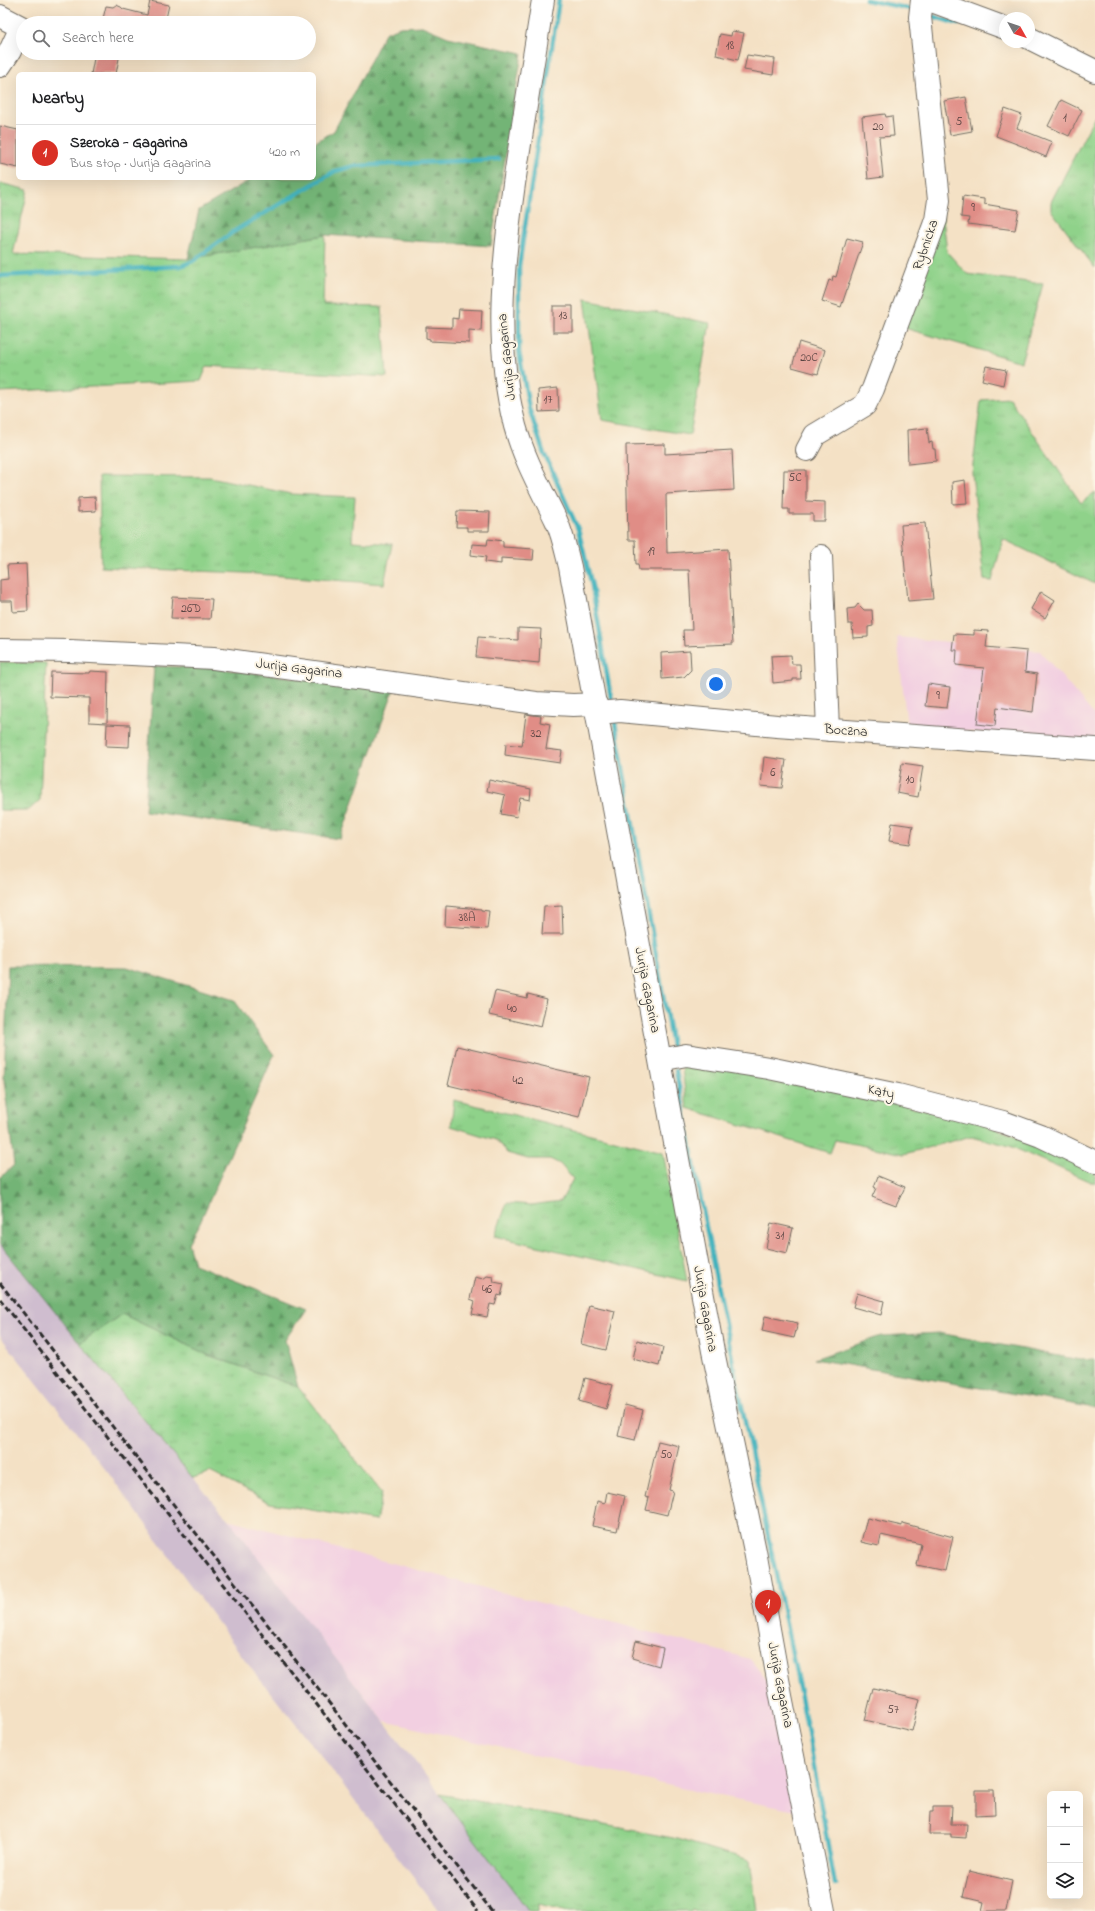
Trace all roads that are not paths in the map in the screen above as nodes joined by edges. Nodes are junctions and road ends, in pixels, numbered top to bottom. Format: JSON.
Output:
{"nodes":[{"id":1,"x":543,"y":0,"type":"edge"},
{"id":2,"x":922,"y":0,"type":"edge"},
{"id":3,"x":929,"y":0,"type":"edge"},
{"id":4,"x":0,"y":16,"type":"edge"},
{"id":5,"x":16,"y":24,"type":"edge"},
{"id":6,"x":999,"y":26,"type":"edge"},
{"id":7,"x":16,"y":38,"type":"edge"},
{"id":8,"x":1035,"y":41,"type":"edge"},
{"id":9,"x":0,"y":66,"type":"edge"},
{"id":10,"x":1095,"y":71,"type":"edge"},
{"id":11,"x":807,"y":450,"type":"dead end"},
{"id":12,"x":821,"y":556,"type":"dead end"},
{"id":13,"x":0,"y":650,"type":"edge"},
{"id":14,"x":597,"y":708,"type":"junction"},
{"id":15,"x":828,"y":730,"type":"junction"},
{"id":16,"x":1095,"y":749,"type":"edge"},
{"id":17,"x":660,"y":1060,"type":"junction"},
{"id":18,"x":1095,"y":1162,"type":"edge"},
{"id":19,"x":824,"y":1911,"type":"edge"}],
"edges":[{"from":1,"to":14,"type":"street","name":"Jurija Gagarina"},
{"from":2,"to":11,"type":"street","name":"Rybnicka"},
{"from":3,"to":6,"type":"street"},
{"from":4,"to":5,"type":"street"},
{"from":7,"to":9,"type":"street"},
{"from":8,"to":10,"type":"street"},
{"from":12,"to":15,"type":"street"},
{"from":13,"to":14,"type":"street","name":"Jurija Gagarina"},
{"from":14,"to":15,"type":"street","name":"Boczna"},
{"from":14,"to":17,"type":"street","name":"Jurija Gagarina"},
{"from":15,"to":16,"type":"street","name":"Boczna"},
{"from":17,"to":18,"type":"street","name":"Kąty"},
{"from":17,"to":19,"type":"street","name":"Jurija Gagarina"}]}
